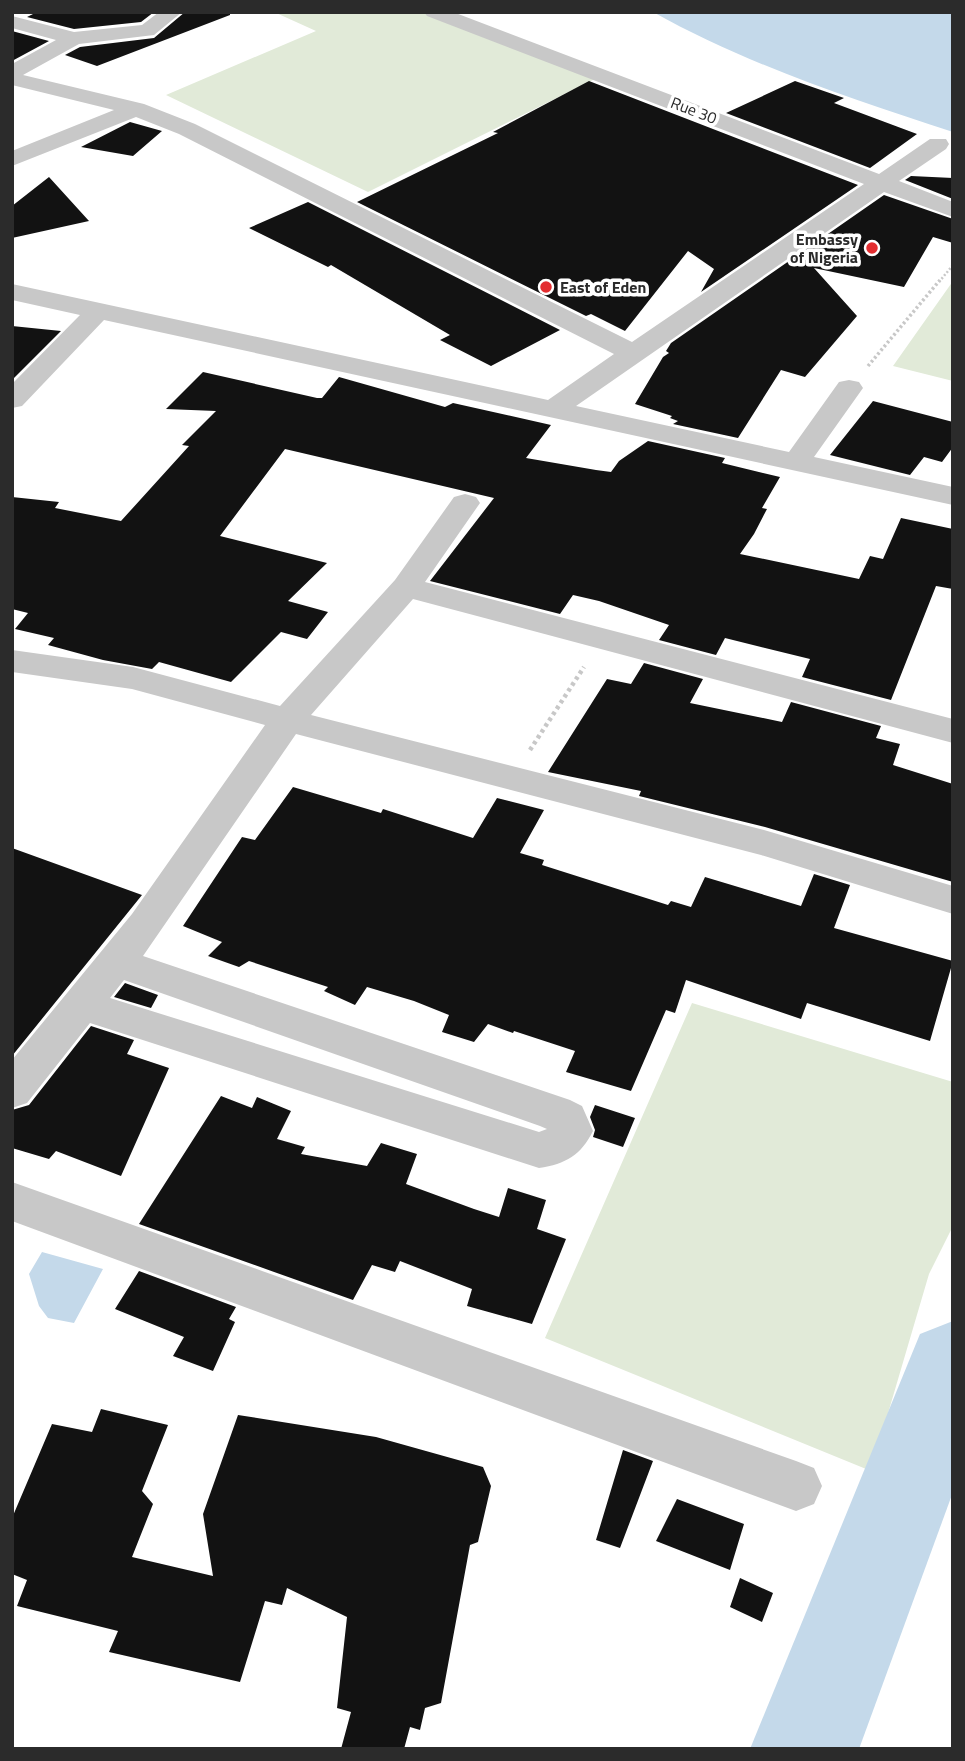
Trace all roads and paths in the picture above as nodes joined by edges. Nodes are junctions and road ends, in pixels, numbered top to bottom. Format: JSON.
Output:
{"nodes":[{"id":1,"x":172,"y":12,"type":"edge"},
{"id":2,"x":434,"y":12,"type":"edge"},
{"id":3,"x":12,"y":22,"type":"edge"},
{"id":4,"x":74,"y":38,"type":"junction"},
{"id":5,"x":12,"y":73,"type":"edge"},
{"id":6,"x":12,"y":79,"type":"edge"},
{"id":7,"x":136,"y":109,"type":"junction"},
{"id":8,"x":938,"y":144,"type":"dead end"},
{"id":9,"x":12,"y":159,"type":"edge"},
{"id":10,"x":883,"y":182,"type":"junction"},
{"id":11,"x":953,"y":210,"type":"edge"},
{"id":12,"x":953,"y":265,"type":"edge"},
{"id":13,"x":12,"y":292,"type":"edge"},
{"id":14,"x":98,"y":311,"type":"junction"},
{"id":15,"x":632,"y":353,"type":"junction"},
{"id":16,"x":849,"y":388,"type":"joint"},
{"id":17,"x":12,"y":400,"type":"edge"},
{"id":18,"x":553,"y":410,"type":"junction"},
{"id":19,"x":796,"y":462,"type":"junction"},
{"id":20,"x":953,"y":496,"type":"edge"},
{"id":21,"x":466,"y":503,"type":"dead end"},
{"id":22,"x":406,"y":587,"type":"junction"},
{"id":23,"x":602,"y":639,"type":"junction"},
{"id":24,"x":12,"y":661,"type":"edge"},
{"id":25,"x":288,"y":719,"type":"junction"},
{"id":26,"x":953,"y":731,"type":"edge"},
{"id":27,"x":511,"y":780,"type":"junction"},
{"id":28,"x":953,"y":900,"type":"edge"},
{"id":29,"x":116,"y":962,"type":"junction"},
{"id":30,"x":82,"y":1005,"type":"junction"},
{"id":31,"x":372,"y":1050,"type":"junction"},
{"id":32,"x":348,"y":1089,"type":"junction"},
{"id":33,"x":12,"y":1091,"type":"edge"},
{"id":34,"x":12,"y":1201,"type":"edge"},
{"id":35,"x":796,"y":1486,"type":"dead end"}],
"edges":[{"from":1,"to":4,"type":"street"},
{"from":2,"to":10,"type":"street","name":"Rue 30"},
{"from":3,"to":4,"type":"street"},
{"from":4,"to":5,"type":"street"},
{"from":6,"to":7,"type":"street"},
{"from":7,"to":9,"type":"street"},
{"from":7,"to":15,"type":"street"},
{"from":8,"to":10,"type":"street"},
{"from":10,"to":11,"type":"street","name":"Rue 30"},
{"from":10,"to":15,"type":"street"},
{"from":12,"to":16,"type":"path"},
{"from":13,"to":14,"type":"street"},
{"from":14,"to":17,"type":"street"},
{"from":14,"to":18,"type":"street"},
{"from":15,"to":18,"type":"street"},
{"from":16,"to":19,"type":"street"},
{"from":18,"to":19,"type":"street"},
{"from":19,"to":20,"type":"street"},
{"from":21,"to":22,"type":"street"},
{"from":22,"to":23,"type":"street"},
{"from":22,"to":25,"type":"street"},
{"from":23,"to":26,"type":"street"},
{"from":23,"to":27,"type":"path"},
{"from":24,"to":25,"type":"street"},
{"from":25,"to":27,"type":"street"},
{"from":25,"to":29,"type":"street"},
{"from":27,"to":28,"type":"street"},
{"from":29,"to":30,"type":"street"},
{"from":29,"to":31,"type":"street"},
{"from":30,"to":32,"type":"street"},
{"from":30,"to":33,"type":"street"},
{"from":31,"to":32,"type":"street"},
{"from":31,"to":32,"type":"street"},
{"from":34,"to":35,"type":"street"}]}
